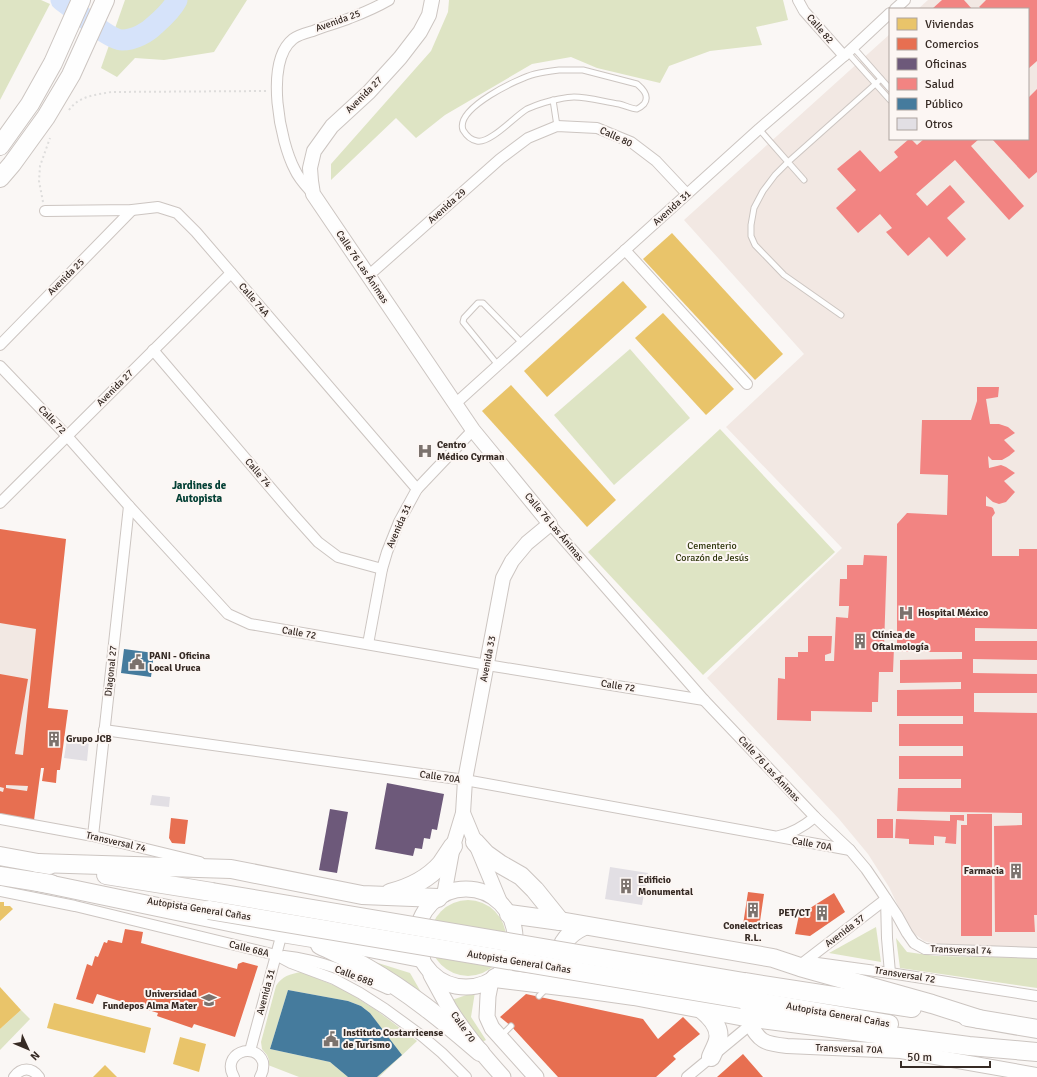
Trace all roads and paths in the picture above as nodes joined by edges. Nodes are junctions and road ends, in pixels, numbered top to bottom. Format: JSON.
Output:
{"nodes":[{"id":1,"x":81,"y":0,"type":"edge"},
{"id":2,"x":389,"y":0,"type":"edge"},
{"id":3,"x":432,"y":0,"type":"edge"},
{"id":4,"x":798,"y":0,"type":"edge"},
{"id":5,"x":905,"y":0,"type":"edge"},
{"id":6,"x":104,"y":3,"type":"edge"},
{"id":7,"x":896,"y":8,"type":"edge"},
{"id":8,"x":889,"y":15,"type":"edge"},
{"id":9,"x":288,"y":44,"type":"joint"},
{"id":10,"x":848,"y":52,"type":"junction"},
{"id":11,"x":881,"y":79,"type":"junction"},
{"id":12,"x":876,"y":84,"type":"junction"},
{"id":13,"x":889,"y":88,"type":"edge"},
{"id":14,"x":276,"y":91,"type":"junction"},
{"id":15,"x":889,"y":99,"type":"edge"},
{"id":16,"x":553,"y":100,"type":"junction"},
{"id":17,"x":65,"y":115,"type":"dead end"},
{"id":18,"x":557,"y":126,"type":"junction"},
{"id":19,"x":759,"y":129,"type":"junction"},
{"id":20,"x":54,"y":133,"type":"dead end"},
{"id":21,"x":528,"y":138,"type":"joint"},
{"id":22,"x":0,"y":146,"type":"edge"},
{"id":23,"x":788,"y":162,"type":"junction"},
{"id":24,"x":0,"y":178,"type":"edge"},
{"id":25,"x":804,"y":180,"type":"dead end"},
{"id":26,"x":313,"y":194,"type":"junction"},
{"id":27,"x":687,"y":194,"type":"junction"},
{"id":28,"x":45,"y":210,"type":"joint"},
{"id":29,"x":132,"y":210,"type":"junction"},
{"id":30,"x":625,"y":250,"type":"junction"},
{"id":31,"x":231,"y":273,"type":"junction"},
{"id":32,"x":368,"y":276,"type":"junction"},
{"id":33,"x":840,"y":315,"type":"dead end"},
{"id":34,"x":522,"y":343,"type":"junction"},
{"id":35,"x":0,"y":345,"type":"edge"},
{"id":36,"x":153,"y":350,"type":"junction"},
{"id":37,"x":498,"y":365,"type":"junction"},
{"id":38,"x":0,"y":366,"type":"edge"},
{"id":39,"x":747,"y":384,"type":"dead end"},
{"id":40,"x":455,"y":404,"type":"junction"},
{"id":41,"x":473,"y":430,"type":"junction"},
{"id":42,"x":67,"y":436,"type":"junction"},
{"id":43,"x":417,"y":488,"type":"junction"},
{"id":44,"x":0,"y":503,"type":"edge"},
{"id":45,"x":129,"y":506,"type":"junction"},
{"id":46,"x":550,"y":524,"type":"junction"},
{"id":47,"x":382,"y":569,"type":"junction"},
{"id":48,"x":368,"y":644,"type":"junction"},
{"id":49,"x":487,"y":665,"type":"junction"},
{"id":50,"x":704,"y":700,"type":"junction"},
{"id":51,"x":104,"y":730,"type":"junction"},
{"id":52,"x":465,"y":780,"type":"junction"},
{"id":53,"x":463,"y":813,"type":"junction"},
{"id":54,"x":815,"y":817,"type":"junction"},
{"id":55,"x":0,"y":819,"type":"edge"},
{"id":56,"x":93,"y":836,"type":"junction"},
{"id":57,"x":775,"y":837,"type":"junction"},
{"id":58,"x":475,"y":842,"type":"junction"},
{"id":59,"x":453,"y":846,"type":"junction"},
{"id":60,"x":850,"y":850,"type":"junction"},
{"id":61,"x":0,"y":856,"type":"edge"},
{"id":62,"x":37,"y":863,"type":"junction"},
{"id":63,"x":231,"y":869,"type":"junction"},
{"id":64,"x":0,"y":876,"type":"edge"},
{"id":65,"x":38,"y":882,"type":"junction"},
{"id":66,"x":0,"y":891,"type":"edge"},
{"id":67,"x":362,"y":895,"type":"junction"},
{"id":68,"x":383,"y":895,"type":"junction"},
{"id":69,"x":441,"y":896,"type":"junction"},
{"id":70,"x":886,"y":899,"type":"junction"},
{"id":71,"x":505,"y":908,"type":"junction"},
{"id":72,"x":560,"y":921,"type":"junction"},
{"id":73,"x":584,"y":926,"type":"junction"},
{"id":74,"x":282,"y":934,"type":"junction"},
{"id":75,"x":301,"y":936,"type":"junction"},
{"id":76,"x":349,"y":944,"type":"junction"},
{"id":77,"x":1037,"y":953,"type":"edge"},
{"id":78,"x":276,"y":955,"type":"junction"},
{"id":79,"x":773,"y":958,"type":"junction"},
{"id":80,"x":804,"y":962,"type":"junction"},
{"id":81,"x":425,"y":965,"type":"junction"},
{"id":82,"x":890,"y":973,"type":"junction"},
{"id":83,"x":493,"y":980,"type":"junction"},
{"id":84,"x":577,"y":988,"type":"junction"},
{"id":85,"x":743,"y":990,"type":"junction"},
{"id":86,"x":1037,"y":996,"type":"edge"},
{"id":87,"x":700,"y":1008,"type":"junction"},
{"id":88,"x":429,"y":1009,"type":"junction"},
{"id":89,"x":979,"y":1019,"type":"junction"},
{"id":90,"x":747,"y":1021,"type":"junction"},
{"id":91,"x":511,"y":1026,"type":"dead end"},
{"id":92,"x":1037,"y":1028,"type":"edge"},
{"id":93,"x":500,"y":1037,"type":"junction"},
{"id":94,"x":250,"y":1051,"type":"junction"},
{"id":95,"x":1037,"y":1051,"type":"edge"},
{"id":96,"x":480,"y":1052,"type":"junction"},
{"id":97,"x":711,"y":1057,"type":"junction"},
{"id":98,"x":1037,"y":1075,"type":"edge"},
{"id":99,"x":14,"y":1077,"type":"edge"},
{"id":100,"x":39,"y":1077,"type":"edge"},
{"id":101,"x":234,"y":1077,"type":"edge"},
{"id":102,"x":260,"y":1077,"type":"edge"},
{"id":103,"x":466,"y":1077,"type":"edge"},
{"id":104,"x":503,"y":1077,"type":"edge"},
{"id":105,"x":536,"y":1077,"type":"edge"},
{"id":106,"x":687,"y":1077,"type":"edge"}],
"edges":[{"from":1,"to":22,"type":"highway"},
{"from":2,"to":9,"type":"street","name":"Avenida 25"},
{"from":3,"to":26,"type":"street","name":"Avenida 27"},
{"from":4,"to":10,"type":"street","name":"Calle 82"},
{"from":5,"to":7,"type":"street"},
{"from":6,"to":24,"type":"highway"},
{"from":8,"to":10,"type":"street","name":"Avenida 31"},
{"from":9,"to":14,"type":"street","name":"Calle 76 Las Ánimas"},
{"from":10,"to":11,"type":"lane"},
{"from":10,"to":12,"type":"lane"},
{"from":10,"to":19,"type":"street","name":"Avenida 31"},
{"from":11,"to":12,"type":"lane"},
{"from":11,"to":13,"type":"lane"},
{"from":12,"to":15,"type":"lane"},
{"from":12,"to":23,"type":"lane"},
{"from":14,"to":17,"type":"path"},
{"from":14,"to":26,"type":"street","name":"Calle 76 Las Ánimas"},
{"from":16,"to":16,"type":"lane"},
{"from":16,"to":18,"type":"lane"},
{"from":18,"to":21,"type":"street","name":"Calle 80"},
{"from":18,"to":27,"type":"street","name":"Calle 80"},
{"from":19,"to":23,"type":"lane"},
{"from":19,"to":27,"type":"street","name":"Avenida 31"},
{"from":20,"to":28,"type":"path"},
{"from":21,"to":32,"type":"street","name":"Avenida 29"},
{"from":23,"to":25,"type":"lane"},
{"from":23,"to":33,"type":"lane"},
{"from":26,"to":32,"type":"street","name":"Calle 76 Las Ánimas"},
{"from":27,"to":30,"type":"street","name":"Avenida 31"},
{"from":28,"to":29,"type":"street","name":"Calle 74A"},
{"from":29,"to":31,"type":"street","name":"Calle 74A"},
{"from":29,"to":35,"type":"street","name":"Avenida 25"},
{"from":30,"to":34,"type":"street","name":"Avenida 31"},
{"from":30,"to":39,"type":"street"},
{"from":31,"to":36,"type":"street","name":"Avenida 27"},
{"from":31,"to":43,"type":"street","name":"Calle 74A"},
{"from":32,"to":40,"type":"street","name":"Calle 76 Las Ánimas"},
{"from":34,"to":37,"type":"street","name":"Avenida 31"},
{"from":34,"to":37,"type":"lane"},
{"from":36,"to":42,"type":"street","name":"Avenida 27"},
{"from":36,"to":47,"type":"street","name":"Calle 74"},
{"from":37,"to":40,"type":"street","name":"Avenida 31"},
{"from":38,"to":42,"type":"street","name":"Calle 72"},
{"from":40,"to":41,"type":"street","name":"Calle 76 Las Ánimas"},
{"from":41,"to":43,"type":"street","name":"Avenida 31"},
{"from":41,"to":46,"type":"street","name":"Calle 76 Las Ánimas"},
{"from":42,"to":44,"type":"street","name":"Avenida 27"},
{"from":42,"to":45,"type":"street","name":"Calle 72"},
{"from":43,"to":47,"type":"street","name":"Avenida 31"},
{"from":45,"to":48,"type":"street","name":"Calle 72"},
{"from":45,"to":51,"type":"street","name":"Diagonal 27"},
{"from":46,"to":49,"type":"street","name":"Avenida 33"},
{"from":46,"to":50,"type":"street","name":"Calle 76 Las Ánimas"},
{"from":47,"to":48,"type":"street","name":"Avenida 31"},
{"from":48,"to":49,"type":"street","name":"Calle 72"},
{"from":49,"to":50,"type":"street","name":"Calle 72"},
{"from":49,"to":52,"type":"street","name":"Avenida 33"},
{"from":50,"to":54,"type":"street","name":"Calle 76 Las Ánimas"},
{"from":51,"to":52,"type":"street","name":"Calle 70A"},
{"from":51,"to":56,"type":"street","name":"Diagonal 27"},
{"from":52,"to":53,"type":"street","name":"Avenida 33"},
{"from":52,"to":57,"type":"street","name":"Calle 70A"},
{"from":53,"to":58,"type":"street","name":"Avenida 33"},
{"from":53,"to":59,"type":"street","name":"Avenida 33"},
{"from":54,"to":57,"type":"street","name":"Calle 70A"},
{"from":54,"to":60,"type":"street","name":"Calle 76 Las Ánimas"},
{"from":55,"to":56,"type":"street","name":"Transversal 74"},
{"from":56,"to":63,"type":"street","name":"Transversal 74"},
{"from":57,"to":60,"type":"street","name":"Calle 70A"},
{"from":58,"to":71,"type":"street","name":"Avenida 33"},
{"from":58,"to":72,"type":"highway"},
{"from":59,"to":68,"type":"highway"},
{"from":59,"to":69,"type":"street","name":"Avenida 33"},
{"from":60,"to":70,"type":"street","name":"Calle 76 Las Ánimas"},
{"from":61,"to":62,"type":"highway","name":"Autopista General Cañas"},
{"from":62,"to":63,"type":"highway"},
{"from":62,"to":85,"type":"highway","name":"Autopista General Cañas","bridge":true},
{"from":63,"to":67,"type":"highway"},
{"from":64,"to":65,"type":"highway","name":"Autopista General Cañas"},
{"from":65,"to":74,"type":"highway"},
{"from":65,"to":85,"type":"highway","name":"Autopista General Cañas","bridge":true},
{"from":66,"to":78,"type":"street","name":"Calle 68A"},
{"from":67,"to":68,"type":"highway"},
{"from":67,"to":76,"type":"highway"},
{"from":68,"to":69,"type":"highway"},
{"from":69,"to":71,"type":"main road"},
{"from":69,"to":81,"type":"main road"},
{"from":70,"to":77,"type":"street","name":"Transversal 74"},
{"from":70,"to":80,"type":"street","name":"Avenida 37"},
{"from":70,"to":82,"type":"street"},
{"from":71,"to":72,"type":"highway"},
{"from":71,"to":83,"type":"main road"},
{"from":72,"to":73,"type":"highway"},
{"from":73,"to":79,"type":"highway"},
{"from":73,"to":84,"type":"highway"},
{"from":74,"to":75,"type":"highway"},
{"from":74,"to":78,"type":"street","name":"Avenida 31"},
{"from":75,"to":76,"type":"highway"},
{"from":75,"to":88,"type":"highway"},
{"from":76,"to":81,"type":"highway"},
{"from":78,"to":88,"type":"street","name":"Calle 68B"},
{"from":78,"to":94,"type":"street","name":"Avenida 31"},
{"from":78,"to":103,"type":"street","name":"Calle 68A"},
{"from":79,"to":80,"type":"street","name":"Transversal 72"},
{"from":79,"to":89,"type":"highway"},
{"from":80,"to":82,"type":"street","name":"Transversal 72"},
{"from":81,"to":83,"type":"main road"},
{"from":81,"to":96,"type":"main road","name":"Calle 70"},
{"from":82,"to":86,"type":"street","name":"Transversal 72"},
{"from":83,"to":84,"type":"highway"},
{"from":83,"to":93,"type":"main road"},
{"from":84,"to":87,"type":"highway"},
{"from":85,"to":89,"type":"highway","name":"Autopista General Cañas"},
{"from":85,"to":95,"type":"highway","name":"Autopista General Cañas"},
{"from":87,"to":90,"type":"highway"},
{"from":87,"to":97,"type":"highway"},
{"from":88,"to":96,"type":"highway"},
{"from":89,"to":92,"type":"highway","name":"Autopista General Cañas"},
{"from":90,"to":95,"type":"highway"},
{"from":90,"to":97,"type":"street"},
{"from":90,"to":98,"type":"street","name":"Transversal 70A"},
{"from":91,"to":93,"type":"lane"},
{"from":93,"to":105,"type":"main road"},
{"from":94,"to":101,"type":"street"},
{"from":94,"to":102,"type":"street"},
{"from":96,"to":104,"type":"main road","name":"Calle 70"},
{"from":97,"to":106,"type":"street"},
{"from":99,"to":100,"type":"street"}]}
